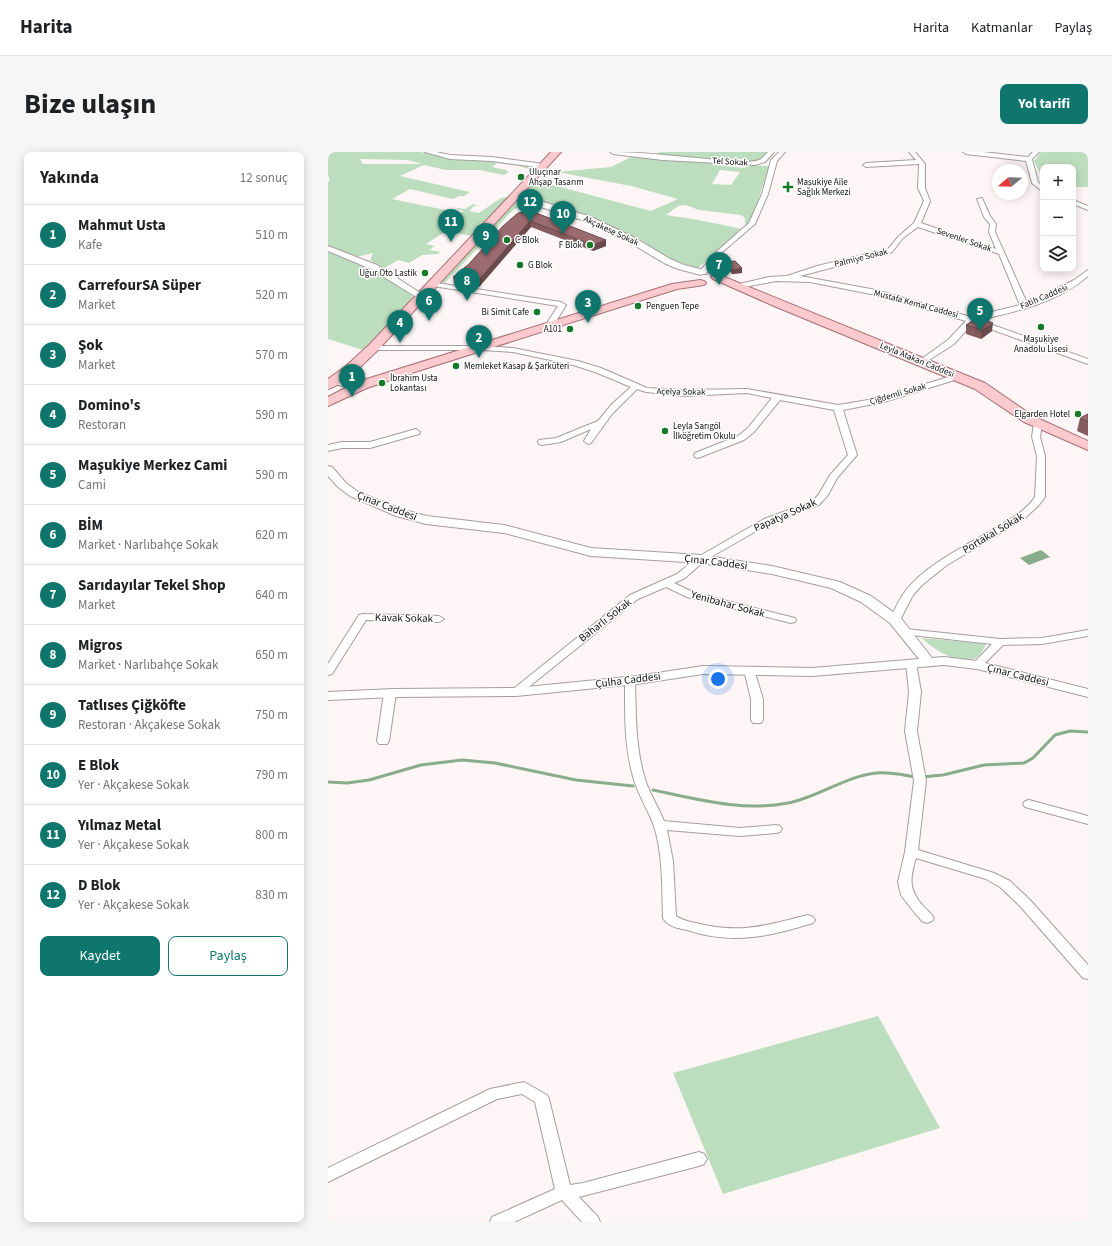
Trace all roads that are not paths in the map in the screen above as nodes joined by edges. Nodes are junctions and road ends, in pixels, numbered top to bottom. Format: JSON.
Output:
{"nodes":[{"id":1,"x":428,"y":152,"type":"edge"},
{"id":2,"x":556,"y":152,"type":"edge"},
{"id":3,"x":613,"y":152,"type":"edge"},
{"id":4,"x":771,"y":152,"type":"edge"},
{"id":5,"x":782,"y":152,"type":"edge"},
{"id":6,"x":912,"y":152,"type":"edge"},
{"id":7,"x":966,"y":152,"type":"edge"},
{"id":8,"x":1036,"y":152,"type":"edge"},
{"id":9,"x":1029,"y":159,"type":"junction"},
{"id":10,"x":920,"y":162,"type":"junction"},
{"id":11,"x":866,"y":165,"type":"dead end"},
{"id":12,"x":544,"y":166,"type":"junction"},
{"id":13,"x":1040,"y":187,"type":"edge"},
{"id":14,"x":515,"y":196,"type":"junction"},
{"id":15,"x":980,"y":199,"type":"dead end"},
{"id":16,"x":1076,"y":203,"type":"edge"},
{"id":17,"x":1088,"y":208,"type":"edge"},
{"id":18,"x":917,"y":224,"type":"junction"},
{"id":19,"x":328,"y":248,"type":"edge"},
{"id":20,"x":1002,"y":253,"type":"junction"},
{"id":21,"x":1088,"y":272,"type":"edge"},
{"id":22,"x":704,"y":275,"type":"junction"},
{"id":23,"x":788,"y":278,"type":"junction"},
{"id":24,"x":1085,"y":278,"type":"edge"},
{"id":25,"x":433,"y":284,"type":"junction"},
{"id":26,"x":738,"y":287,"type":"junction"},
{"id":27,"x":421,"y":296,"type":"junction"},
{"id":28,"x":1025,"y":306,"type":"junction"},
{"id":29,"x":972,"y":319,"type":"junction"},
{"id":30,"x":549,"y":326,"type":"junction"},
{"id":31,"x":373,"y":348,"type":"junction"},
{"id":32,"x":482,"y":348,"type":"junction"},
{"id":33,"x":923,"y":362,"type":"junction"},
{"id":34,"x":1088,"y":362,"type":"edge"},
{"id":35,"x":958,"y":376,"type":"junction"},
{"id":36,"x":331,"y":383,"type":"edge"},
{"id":37,"x":358,"y":387,"type":"junction"},
{"id":38,"x":635,"y":387,"type":"junction"},
{"id":39,"x":778,"y":396,"type":"junction"},
{"id":40,"x":328,"y":402,"type":"edge"},
{"id":41,"x":838,"y":408,"type":"junction"},
{"id":42,"x":599,"y":423,"type":"junction"},
{"id":43,"x":1038,"y":424,"type":"junction"},
{"id":44,"x":416,"y":432,"type":"dead end"},
{"id":45,"x":588,"y":441,"type":"dead end"},
{"id":46,"x":542,"y":442,"type":"dead end"},
{"id":47,"x":1088,"y":446,"type":"edge"},
{"id":48,"x":328,"y":448,"type":"edge"},
{"id":49,"x":698,"y":455,"type":"dead end"},
{"id":50,"x":328,"y":469,"type":"edge"},
{"id":51,"x":701,"y":559,"type":"junction"},
{"id":52,"x":666,"y":583,"type":"junction"},
{"id":53,"x":439,"y":618,"type":"dead end"},
{"id":54,"x":791,"y":620,"type":"dead end"},
{"id":55,"x":895,"y":620,"type":"junction"},
{"id":56,"x":906,"y":632,"type":"junction"},
{"id":57,"x":1088,"y":633,"type":"edge"},
{"id":58,"x":1000,"y":642,"type":"junction"},
{"id":59,"x":928,"y":662,"type":"junction"},
{"id":60,"x":911,"y":663,"type":"junction"},
{"id":61,"x":977,"y":665,"type":"junction"},
{"id":62,"x":330,"y":666,"type":"edge"},
{"id":63,"x":749,"y":670,"type":"junction"},
{"id":64,"x":630,"y":681,"type":"junction"},
{"id":65,"x":516,"y":692,"type":"junction"},
{"id":66,"x":390,"y":693,"type":"junction"},
{"id":67,"x":1088,"y":693,"type":"edge"},
{"id":68,"x":328,"y":696,"type":"edge"},
{"id":69,"x":757,"y":720,"type":"dead end"},
{"id":70,"x":383,"y":741,"type":"dead end"},
{"id":71,"x":1029,"y":804,"type":"dead end"},
{"id":72,"x":1088,"y":820,"type":"edge"},
{"id":73,"x":659,"y":824,"type":"junction"},
{"id":74,"x":776,"y":829,"type":"dead end"},
{"id":75,"x":911,"y":852,"type":"junction"},
{"id":76,"x":927,"y":918,"type":"dead end"},
{"id":77,"x":808,"y":920,"type":"dead end"},
{"id":78,"x":1088,"y":974,"type":"edge"},
{"id":79,"x":699,"y":1159,"type":"dead end"},
{"id":80,"x":328,"y":1175,"type":"edge"},
{"id":81,"x":564,"y":1192,"type":"junction"},
{"id":82,"x":498,"y":1222,"type":"edge"},
{"id":83,"x":592,"y":1222,"type":"edge"}],
"edges":[{"from":1,"to":12,"type":"street"},
{"from":2,"to":12,"type":"main road"},
{"from":3,"to":4,"type":"street","name":"Tel Sokak"},
{"from":5,"to":22,"type":"street"},
{"from":6,"to":10,"type":"street"},
{"from":7,"to":9,"type":"street"},
{"from":8,"to":9,"type":"street"},
{"from":9,"to":13,"type":"street"},
{"from":10,"to":11,"type":"street"},
{"from":10,"to":18,"type":"street","name":"Palmiye Sokak"},
{"from":12,"to":14,"type":"main road"},
{"from":14,"to":22,"type":"street","name":"Akçakese Sokak"},
{"from":14,"to":25,"type":"main road"},
{"from":15,"to":20,"type":"street"},
{"from":16,"to":17,"type":"street"},
{"from":18,"to":20,"type":"street","name":"Sevenler Sokak"},
{"from":18,"to":23,"type":"street","name":"Palmiye Sokak"},
{"from":19,"to":27,"type":"street"},
{"from":20,"to":28,"type":"street","name":"Sevenler Sokak"},
{"from":21,"to":24,"type":"street","name":"Fatih Caddesi"},
{"from":22,"to":26,"type":"main road","name":"Leyla Atakan Caddesi"},
{"from":22,"to":30,"type":"main road","name":"Leyla Atakan Caddesi"},
{"from":23,"to":26,"type":"street","name":"Mustafa Kemal Caddesi"},
{"from":23,"to":29,"type":"street","name":"Mustafa Kemal Caddesi"},
{"from":24,"to":28,"type":"street","name":"Fatih Caddesi"},
{"from":25,"to":27,"type":"main road"},
{"from":25,"to":30,"type":"street"},
{"from":26,"to":33,"type":"main road","name":"Leyla Atakan Caddesi"},
{"from":27,"to":31,"type":"main road"},
{"from":28,"to":29,"type":"street","name":"Fatih Caddesi"},
{"from":29,"to":33,"type":"street"},
{"from":29,"to":34,"type":"street","name":"Mustafa Kemal Caddesi"},
{"from":30,"to":32,"type":"main road","name":"Leyla Atakan Caddesi"},
{"from":31,"to":32,"type":"street","name":"Açelya Sokak"},
{"from":31,"to":36,"type":"main road"},
{"from":32,"to":37,"type":"main road","name":"Leyla Atakan Caddesi"},
{"from":32,"to":38,"type":"street","name":"Açelya Sokak"},
{"from":33,"to":35,"type":"main road","name":"Leyla Atakan Caddesi"},
{"from":35,"to":41,"type":"street","name":"Çiğdemli Sokak"},
{"from":35,"to":43,"type":"main road","name":"Leyla Atakan Caddesi"},
{"from":36,"to":37,"type":"street"},
{"from":37,"to":40,"type":"main road","name":"Leyla Atakan Caddesi"},
{"from":38,"to":39,"type":"street","name":"Açelya Sokak"},
{"from":38,"to":42,"type":"street"},
{"from":39,"to":41,"type":"street","name":"Açelya Sokak"},
{"from":39,"to":49,"type":"street"},
{"from":41,"to":51,"type":"street","name":"Papatya Sokak"},
{"from":42,"to":45,"type":"street"},
{"from":42,"to":46,"type":"street"},
{"from":43,"to":47,"type":"main road","name":"Leyla Atakan Caddesi"},
{"from":43,"to":55,"type":"street","name":"Portakal Sokak"},
{"from":44,"to":48,"type":"street"},
{"from":50,"to":51,"type":"street","name":"Çınar Caddesi"},
{"from":51,"to":52,"type":"street","name":"Baharlı Sokak"},
{"from":51,"to":55,"type":"street","name":"Çınar Caddesi"},
{"from":52,"to":54,"type":"street","name":"Yenibahar Sokak"},
{"from":52,"to":65,"type":"street","name":"Baharlı Sokak"},
{"from":53,"to":62,"type":"street","name":"Kavak Sokak"},
{"from":55,"to":56,"type":"street","name":"Çınar Caddesi"},
{"from":56,"to":58,"type":"street"},
{"from":56,"to":59,"type":"street","name":"Çınar Caddesi"},
{"from":57,"to":58,"type":"street"},
{"from":58,"to":61,"type":"street"},
{"from":59,"to":60,"type":"street","name":"Çulha Caddesi"},
{"from":59,"to":61,"type":"street","name":"Çınar Caddesi"},
{"from":60,"to":63,"type":"street","name":"Çulha Caddesi"},
{"from":60,"to":75,"type":"street"},
{"from":61,"to":67,"type":"street","name":"Çınar Caddesi"},
{"from":63,"to":64,"type":"street","name":"Çulha Caddesi"},
{"from":63,"to":69,"type":"street"},
{"from":64,"to":65,"type":"street","name":"Çulha Caddesi"},
{"from":64,"to":73,"type":"street"},
{"from":65,"to":66,"type":"street","name":"Çulha Caddesi"},
{"from":66,"to":68,"type":"street","name":"Çulha Caddesi"},
{"from":66,"to":70,"type":"street"},
{"from":71,"to":72,"type":"street"},
{"from":73,"to":74,"type":"street"},
{"from":73,"to":77,"type":"street"},
{"from":75,"to":76,"type":"street"},
{"from":75,"to":78,"type":"street"},
{"from":79,"to":81,"type":"street"},
{"from":80,"to":81,"type":"street"},
{"from":81,"to":82,"type":"street"},
{"from":81,"to":83,"type":"street"}]}
